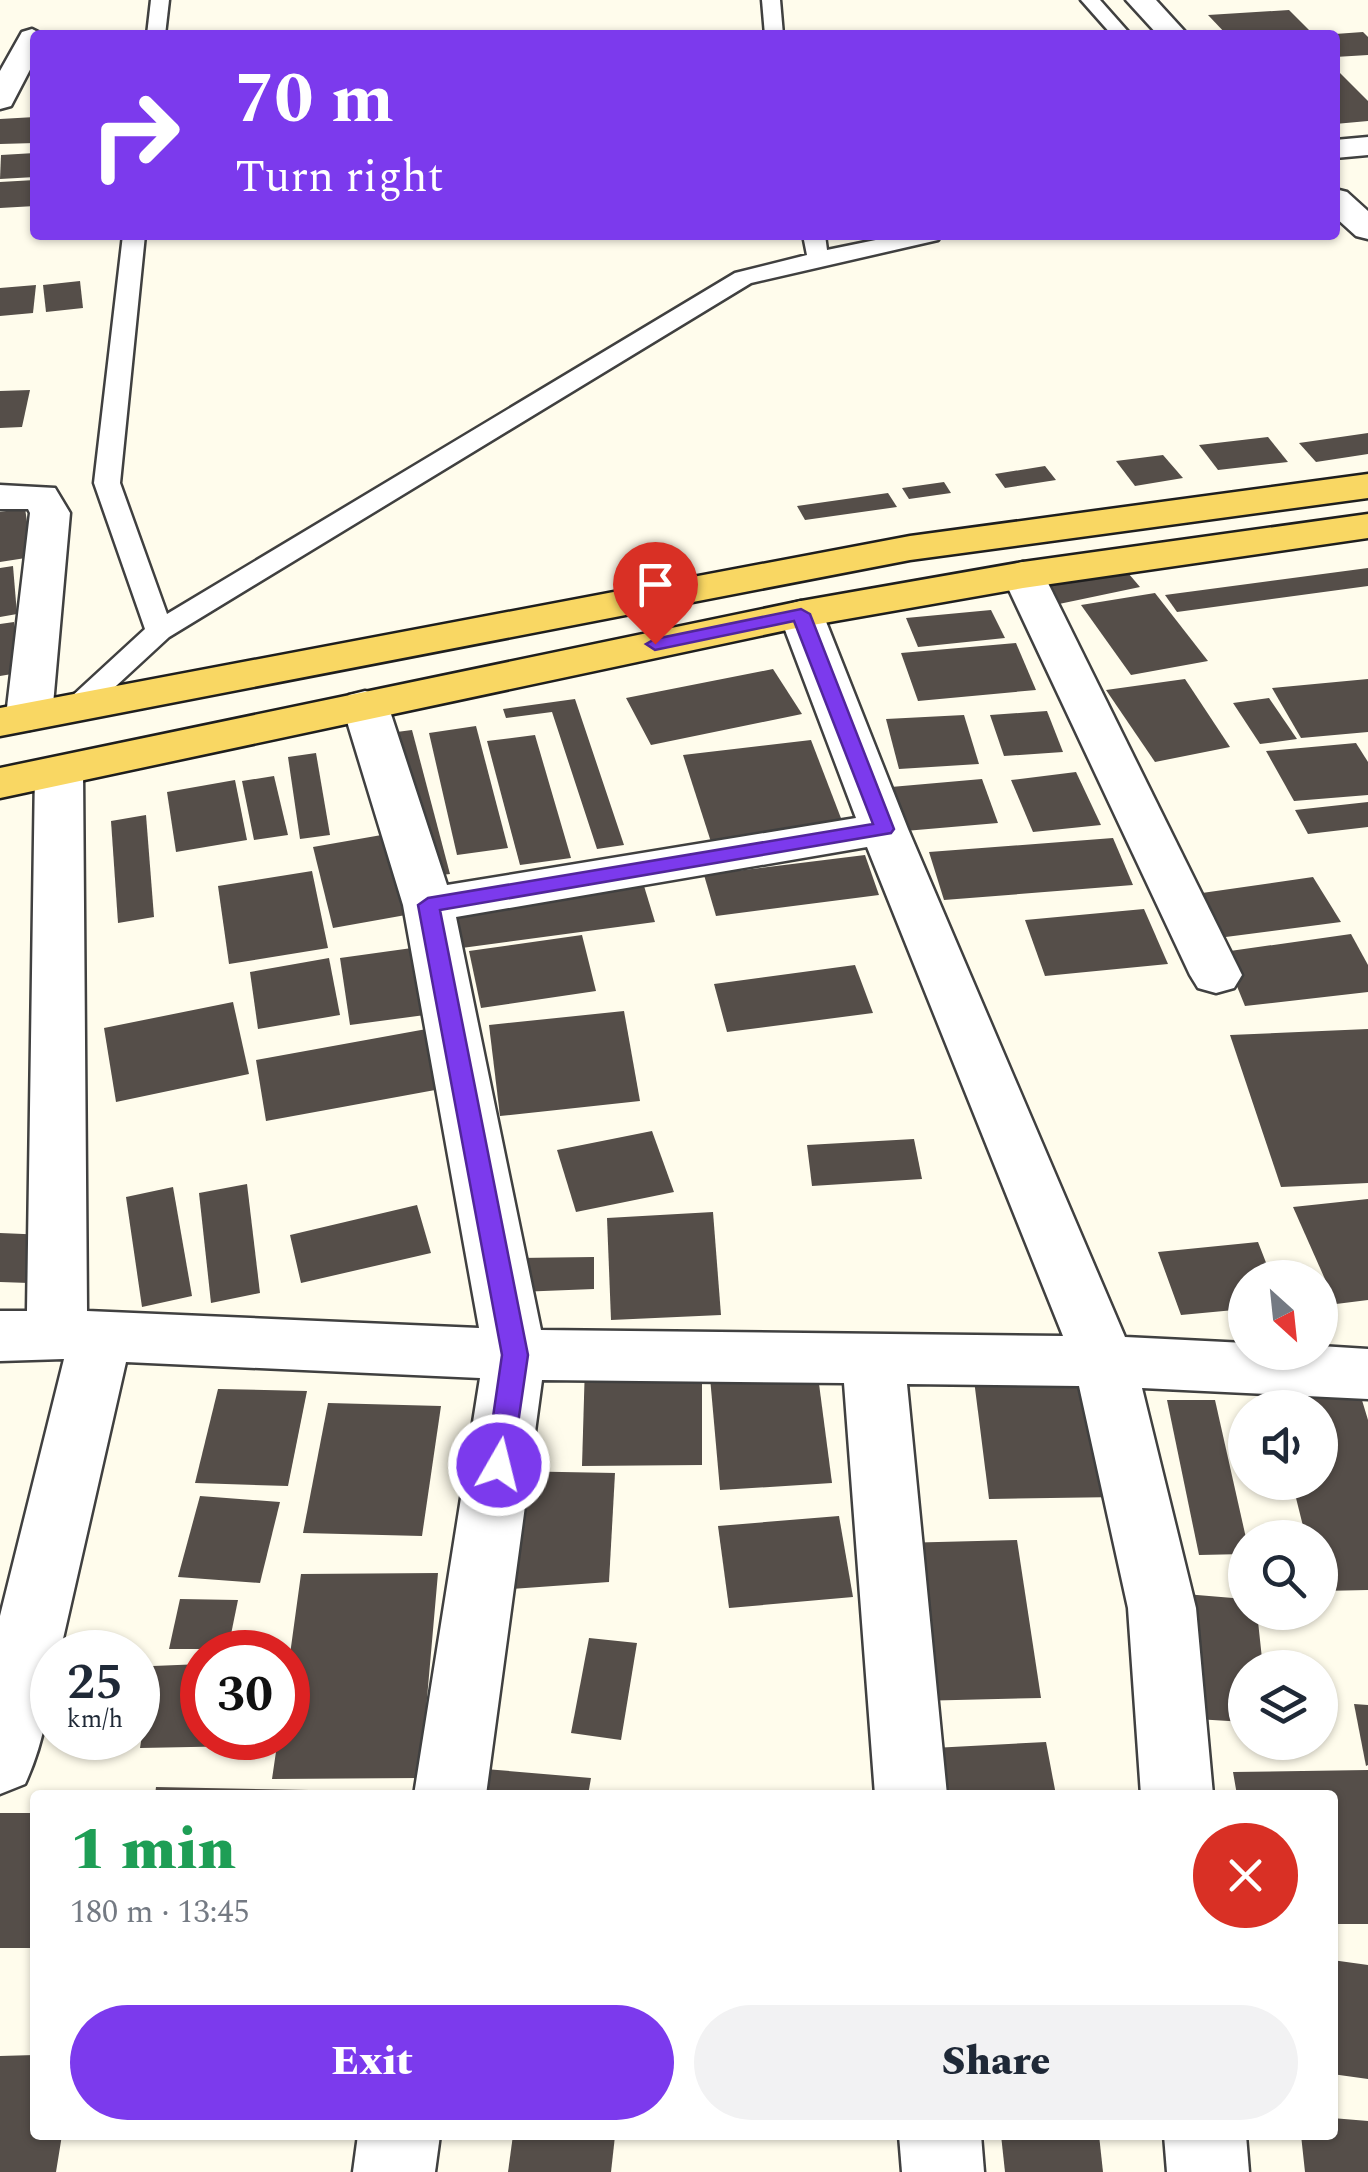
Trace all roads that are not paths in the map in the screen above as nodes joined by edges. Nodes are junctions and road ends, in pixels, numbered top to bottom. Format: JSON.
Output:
{"nodes":[{"id":1,"x":160,"y":0,"type":"edge"},
{"id":2,"x":771,"y":0,"type":"edge"},
{"id":3,"x":1090,"y":0,"type":"edge"},
{"id":4,"x":1140,"y":0,"type":"edge"},
{"id":5,"x":157,"y":30,"type":"edge"},
{"id":6,"x":774,"y":30,"type":"edge"},
{"id":7,"x":1117,"y":30,"type":"edge"},
{"id":8,"x":1169,"y":30,"type":"edge"},
{"id":9,"x":30,"y":42,"type":"edge"},
{"id":10,"x":0,"y":100,"type":"edge"},
{"id":11,"x":1368,"y":146,"type":"edge"},
{"id":12,"x":1340,"y":149,"type":"edge"},
{"id":13,"x":1340,"y":203,"type":"edge"},
{"id":14,"x":1368,"y":229,"type":"edge"},
{"id":15,"x":133,"y":240,"type":"edge"},
{"id":16,"x":882,"y":240,"type":"edge"},
{"id":17,"x":816,"y":247,"type":"edge"},
{"id":18,"x":1368,"y":486,"type":"edge"},
{"id":19,"x":0,"y":497,"type":"edge"},
{"id":20,"x":1368,"y":526,"type":"edge"},
{"id":21,"x":1022,"y":576,"type":"junction"},
{"id":22,"x":801,"y":614,"type":"junction"},
{"id":23,"x":158,"y":631,"type":"junction"},
{"id":24,"x":80,"y":704,"type":"junction"},
{"id":25,"x":364,"y":705,"type":"junction"},
{"id":26,"x":14,"y":719,"type":"edge"},
{"id":27,"x":59,"y":771,"type":"junction"},
{"id":28,"x":0,"y":783,"type":"edge"},
{"id":29,"x":884,"y":829,"type":"junction"},
{"id":30,"x":428,"y":905,"type":"junction"},
{"id":31,"x":1216,"y":974,"type":"dead end"},
{"id":32,"x":0,"y":1336,"type":"edge"},
{"id":33,"x":78,"y":1337,"type":"junction"},
{"id":34,"x":515,"y":1355,"type":"junction"},
{"id":35,"x":873,"y":1357,"type":"junction"},
{"id":36,"x":1104,"y":1362,"type":"junction"},
{"id":37,"x":1368,"y":1374,"type":"edge"},
{"id":38,"x":0,"y":1760,"type":"edge"},
{"id":39,"x":451,"y":1790,"type":"edge"},
{"id":40,"x":911,"y":1790,"type":"edge"},
{"id":41,"x":1177,"y":1790,"type":"edge"},
{"id":42,"x":399,"y":2140,"type":"edge"},
{"id":43,"x":940,"y":2140,"type":"edge"},
{"id":44,"x":1205,"y":2140,"type":"edge"},
{"id":45,"x":394,"y":2172,"type":"edge"},
{"id":46,"x":943,"y":2172,"type":"edge"},
{"id":47,"x":1208,"y":2172,"type":"edge"}],
"edges":[{"from":1,"to":5,"type":"lane"},
{"from":2,"to":6,"type":"lane"},
{"from":3,"to":7,"type":"lane"},
{"from":4,"to":8,"type":"street"},
{"from":9,"to":10,"type":"street"},
{"from":11,"to":12,"type":"street"},
{"from":13,"to":14,"type":"street"},
{"from":15,"to":23,"type":"lane"},
{"from":16,"to":17,"type":"lane"},
{"from":17,"to":23,"type":"lane"},
{"from":18,"to":24,"type":"main road"},
{"from":19,"to":26,"type":"street"},
{"from":20,"to":21,"type":"main road"},
{"from":21,"to":22,"type":"main road"},
{"from":21,"to":31,"type":"street"},
{"from":22,"to":25,"type":"main road"},
{"from":22,"to":29,"type":"street"},
{"from":23,"to":24,"type":"lane"},
{"from":24,"to":26,"type":"main road"},
{"from":25,"to":27,"type":"main road"},
{"from":25,"to":30,"type":"street"},
{"from":27,"to":28,"type":"main road"},
{"from":27,"to":33,"type":"street"},
{"from":29,"to":30,"type":"street"},
{"from":29,"to":36,"type":"street"},
{"from":30,"to":34,"type":"street"},
{"from":32,"to":33,"type":"street"},
{"from":33,"to":34,"type":"street"},
{"from":33,"to":38,"type":"street"},
{"from":34,"to":35,"type":"street"},
{"from":34,"to":39,"type":"street"},
{"from":35,"to":36,"type":"street"},
{"from":35,"to":40,"type":"street"},
{"from":36,"to":37,"type":"street"},
{"from":36,"to":41,"type":"street"},
{"from":42,"to":45,"type":"street"},
{"from":43,"to":46,"type":"street"},
{"from":44,"to":47,"type":"street"}]}
